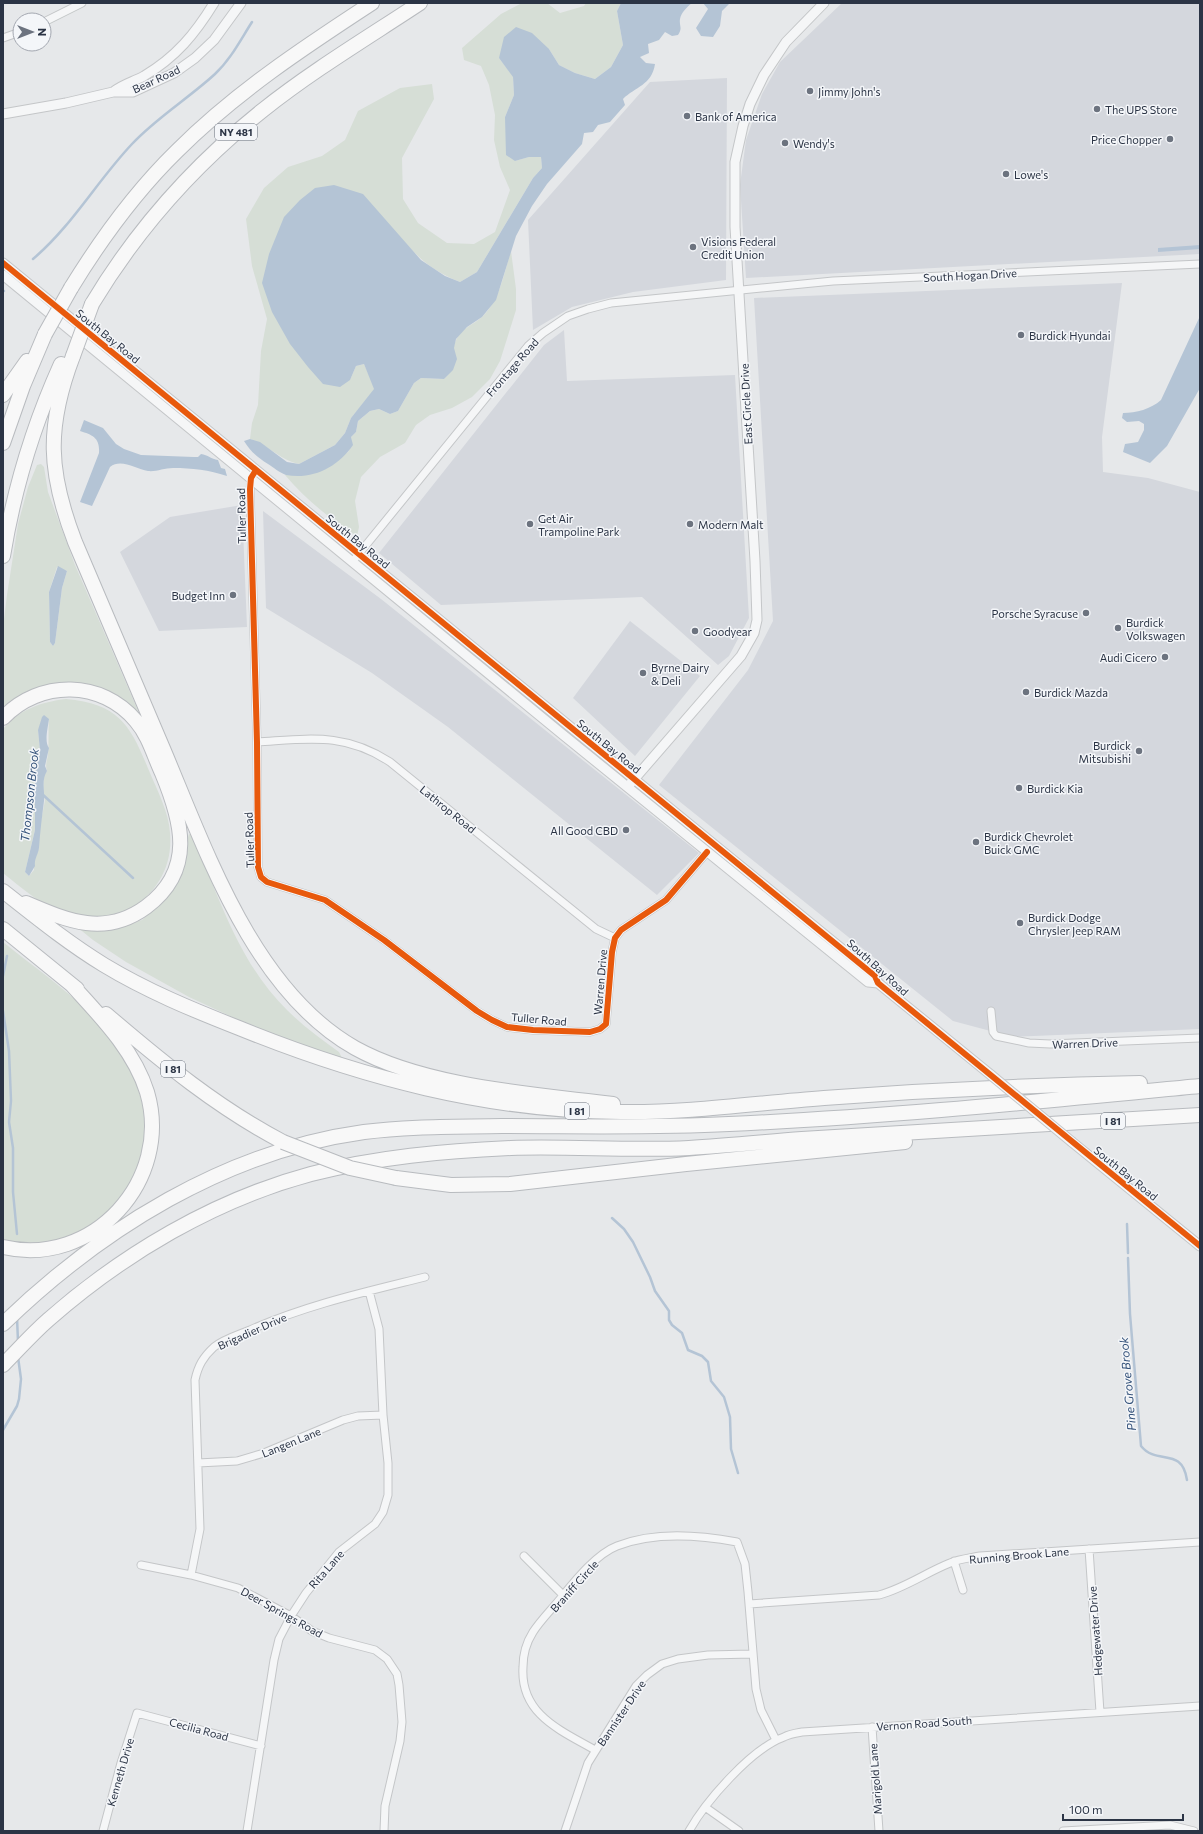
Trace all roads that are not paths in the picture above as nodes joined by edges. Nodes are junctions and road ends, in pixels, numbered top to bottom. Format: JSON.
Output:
{"nodes":[{"id":1,"x":82,"y":3,"type":"edge"},
{"id":2,"x":214,"y":3,"type":"edge"},
{"id":3,"x":241,"y":3,"type":"edge"},
{"id":4,"x":420,"y":3,"type":"edge"},
{"id":5,"x":824,"y":3,"type":"edge"},
{"id":6,"x":368,"y":6,"type":"edge"},
{"id":7,"x":52,"y":18,"type":"edge"},
{"id":8,"x":114,"y":92,"type":"junction"},
{"id":9,"x":3,"y":114,"type":"edge"},
{"id":10,"x":3,"y":263,"type":"edge"},
{"id":11,"x":1200,"y":264,"type":"edge"},
{"id":12,"x":3,"y":275,"type":"edge"},
{"id":13,"x":739,"y":290,"type":"junction"},
{"id":14,"x":45,"y":334,"type":"junction"},
{"id":15,"x":69,"y":353,"type":"junction"},
{"id":16,"x":3,"y":395,"type":"edge"},
{"id":17,"x":3,"y":443,"type":"edge"},
{"id":18,"x":254,"y":474,"type":"junction"},
{"id":19,"x":3,"y":556,"type":"edge"},
{"id":20,"x":356,"y":558,"type":"junction"},
{"id":21,"x":3,"y":718,"type":"edge"},
{"id":22,"x":257,"y":742,"type":"junction"},
{"id":23,"x":631,"y":783,"type":"junction"},
{"id":24,"x":707,"y":852,"type":"junction"},
{"id":25,"x":3,"y":890,"type":"edge"},
{"id":26,"x":3,"y":929,"type":"edge"},
{"id":27,"x":615,"y":938,"type":"junction"},
{"id":28,"x":878,"y":983,"type":"junction"},
{"id":29,"x":71,"y":984,"type":"junction"},
{"id":30,"x":991,"y":1011,"type":"dead end"},
{"id":31,"x":597,"y":1030,"type":"joint"},
{"id":32,"x":1200,"y":1038,"type":"edge"},
{"id":33,"x":1200,"y":1081,"type":"edge"},
{"id":34,"x":1200,"y":1086,"type":"edge"},
{"id":35,"x":667,"y":1111,"type":"junction"},
{"id":36,"x":1200,"y":1115,"type":"edge"},
{"id":37,"x":1027,"y":1126,"type":"junction"},
{"id":38,"x":1200,"y":1246,"type":"edge"},
{"id":39,"x":3,"y":1247,"type":"edge"},
{"id":40,"x":425,"y":1277,"type":"dead end"},
{"id":41,"x":369,"y":1292,"type":"junction"},
{"id":42,"x":3,"y":1324,"type":"edge"},
{"id":43,"x":3,"y":1365,"type":"edge"},
{"id":44,"x":383,"y":1415,"type":"junction"},
{"id":45,"x":198,"y":1463,"type":"junction"},
{"id":46,"x":1200,"y":1542,"type":"edge"},
{"id":47,"x":1089,"y":1549,"type":"junction"},
{"id":48,"x":524,"y":1556,"type":"dead end"},
{"id":49,"x":954,"y":1561,"type":"junction"},
{"id":50,"x":141,"y":1565,"type":"dead end"},
{"id":51,"x":191,"y":1575,"type":"junction"},
{"id":52,"x":962,"y":1590,"type":"dead end"},
{"id":53,"x":563,"y":1595,"type":"junction"},
{"id":54,"x":749,"y":1604,"type":"junction"},
{"id":55,"x":291,"y":1616,"type":"junction"},
{"id":56,"x":752,"y":1654,"type":"junction"},
{"id":57,"x":1200,"y":1706,"type":"edge"},
{"id":58,"x":1100,"y":1712,"type":"junction"},
{"id":59,"x":137,"y":1713,"type":"joint"},
{"id":60,"x":872,"y":1727,"type":"junction"},
{"id":61,"x":776,"y":1740,"type":"junction"},
{"id":62,"x":261,"y":1746,"type":"junction"},
{"id":63,"x":595,"y":1750,"type":"junction"},
{"id":64,"x":705,"y":1807,"type":"junction"},
{"id":65,"x":103,"y":1831,"type":"edge"},
{"id":66,"x":248,"y":1831,"type":"edge"},
{"id":67,"x":384,"y":1831,"type":"edge"},
{"id":68,"x":565,"y":1831,"type":"edge"},
{"id":69,"x":689,"y":1831,"type":"edge"},
{"id":70,"x":739,"y":1831,"type":"edge"},
{"id":71,"x":879,"y":1831,"type":"edge"},
{"id":72,"x":1063,"y":1831,"type":"edge"},
{"id":73,"x":1194,"y":1831,"type":"edge"}],
"edges":[{"from":1,"to":7,"type":"street"},
{"from":2,"to":8,"type":"street","name":"Bear Road"},
{"from":3,"to":8,"type":"street","name":"Bear Road"},
{"from":4,"to":15,"type":"highway","number":"NY 481","bridge":true},
{"from":5,"to":13,"type":"street","name":"East Circle Drive"},
{"from":6,"to":14,"type":"highway","number":"NY 481","bridge":true},
{"from":8,"to":9,"type":"street","name":"Bear Road"},
{"from":10,"to":18,"type":"street","name":"South Bay Road"},
{"from":11,"to":13,"type":"street","name":"South Hogan Drive"},
{"from":12,"to":18,"type":"street","name":"South Bay Road"},
{"from":13,"to":20,"type":"street","name":"Frontage Road"},
{"from":13,"to":23,"type":"street","name":"East Circle Drive"},
{"from":14,"to":16,"type":"highway"},
{"from":14,"to":17,"type":"highway","number":"NY 481"},
{"from":15,"to":19,"type":"highway","number":"NY 481"},
{"from":15,"to":35,"type":"highway"},
{"from":18,"to":20,"type":"street","name":"South Bay Road"},
{"from":18,"to":22,"type":"street","name":"Tuller Road"},
{"from":20,"to":23,"type":"street","name":"South Bay Road"},
{"from":21,"to":25,"type":"highway"},
{"from":22,"to":27,"type":"street","name":"Lathrop Road"},
{"from":22,"to":31,"type":"street","name":"Tuller Road"},
{"from":23,"to":24,"type":"street","name":"South Bay Road"},
{"from":23,"to":28,"type":"street","name":"South Bay Road"},
{"from":24,"to":27,"type":"street","name":"Warren Drive"},
{"from":24,"to":28,"type":"street","name":"South Bay Road"},
{"from":25,"to":35,"type":"highway","number":"I 81"},
{"from":26,"to":29,"type":"highway","number":"I 81"},
{"from":27,"to":31,"type":"street","name":"Warren Drive"},
{"from":28,"to":38,"type":"street","name":"South Bay Road","bridge":true},
{"from":29,"to":37,"type":"highway","number":"I 81","bridge":true},
{"from":29,"to":39,"type":"highway"},
{"from":30,"to":32,"type":"street","name":"Warren Drive"},
{"from":33,"to":35,"type":"highway","number":"I 81"},
{"from":34,"to":42,"type":"highway"},
{"from":36,"to":37,"type":"highway","number":"I 81"},
{"from":37,"to":43,"type":"highway"},
{"from":40,"to":41,"type":"street","name":"Brigadier Drive"},
{"from":41,"to":44,"type":"street","name":"Rita Lane"},
{"from":41,"to":45,"type":"street","name":"Brigadier Drive"},
{"from":44,"to":45,"type":"street","name":"Langen Lane"},
{"from":44,"to":55,"type":"street","name":"Rita Lane"},
{"from":45,"to":51,"type":"street","name":"Brigadier Drive"},
{"from":46,"to":47,"type":"street","name":"Running Brook Lane"},
{"from":47,"to":49,"type":"street","name":"Running Brook Lane"},
{"from":47,"to":58,"type":"street","name":"Hedgewater Drive"},
{"from":48,"to":53,"type":"street"},
{"from":49,"to":52,"type":"street"},
{"from":49,"to":54,"type":"street","name":"Running Brook Lane"},
{"from":50,"to":51,"type":"street","name":"Deer Springs Road"},
{"from":51,"to":55,"type":"street","name":"Deer Springs Road"},
{"from":53,"to":54,"type":"street","name":"Braniff Circle"},
{"from":53,"to":63,"type":"street","name":"Braniff Circle"},
{"from":54,"to":56,"type":"street","name":"Braniff Circle"},
{"from":55,"to":62,"type":"street","name":"Rita Lane"},
{"from":55,"to":67,"type":"street","name":"Deer Springs Road"},
{"from":56,"to":61,"type":"street","name":"Braniff Circle"},
{"from":56,"to":63,"type":"street","name":"Bannister Drive"},
{"from":57,"to":58,"type":"street","name":"Vernon Road South"},
{"from":58,"to":60,"type":"street","name":"Vernon Road South"},
{"from":59,"to":62,"type":"street","name":"Cecilia Road"},
{"from":59,"to":65,"type":"street","name":"Kenneth Drive"},
{"from":60,"to":61,"type":"street","name":"Vernon Road South"},
{"from":60,"to":71,"type":"street","name":"Marigold Lane"},
{"from":61,"to":64,"type":"street","name":"Vernon Road South"},
{"from":62,"to":66,"type":"street","name":"Rita Lane"},
{"from":63,"to":68,"type":"street","name":"Bannister Drive"},
{"from":64,"to":69,"type":"street","name":"Vernon Road South"},
{"from":64,"to":70,"type":"street"},
{"from":72,"to":73,"type":"street"}]}
